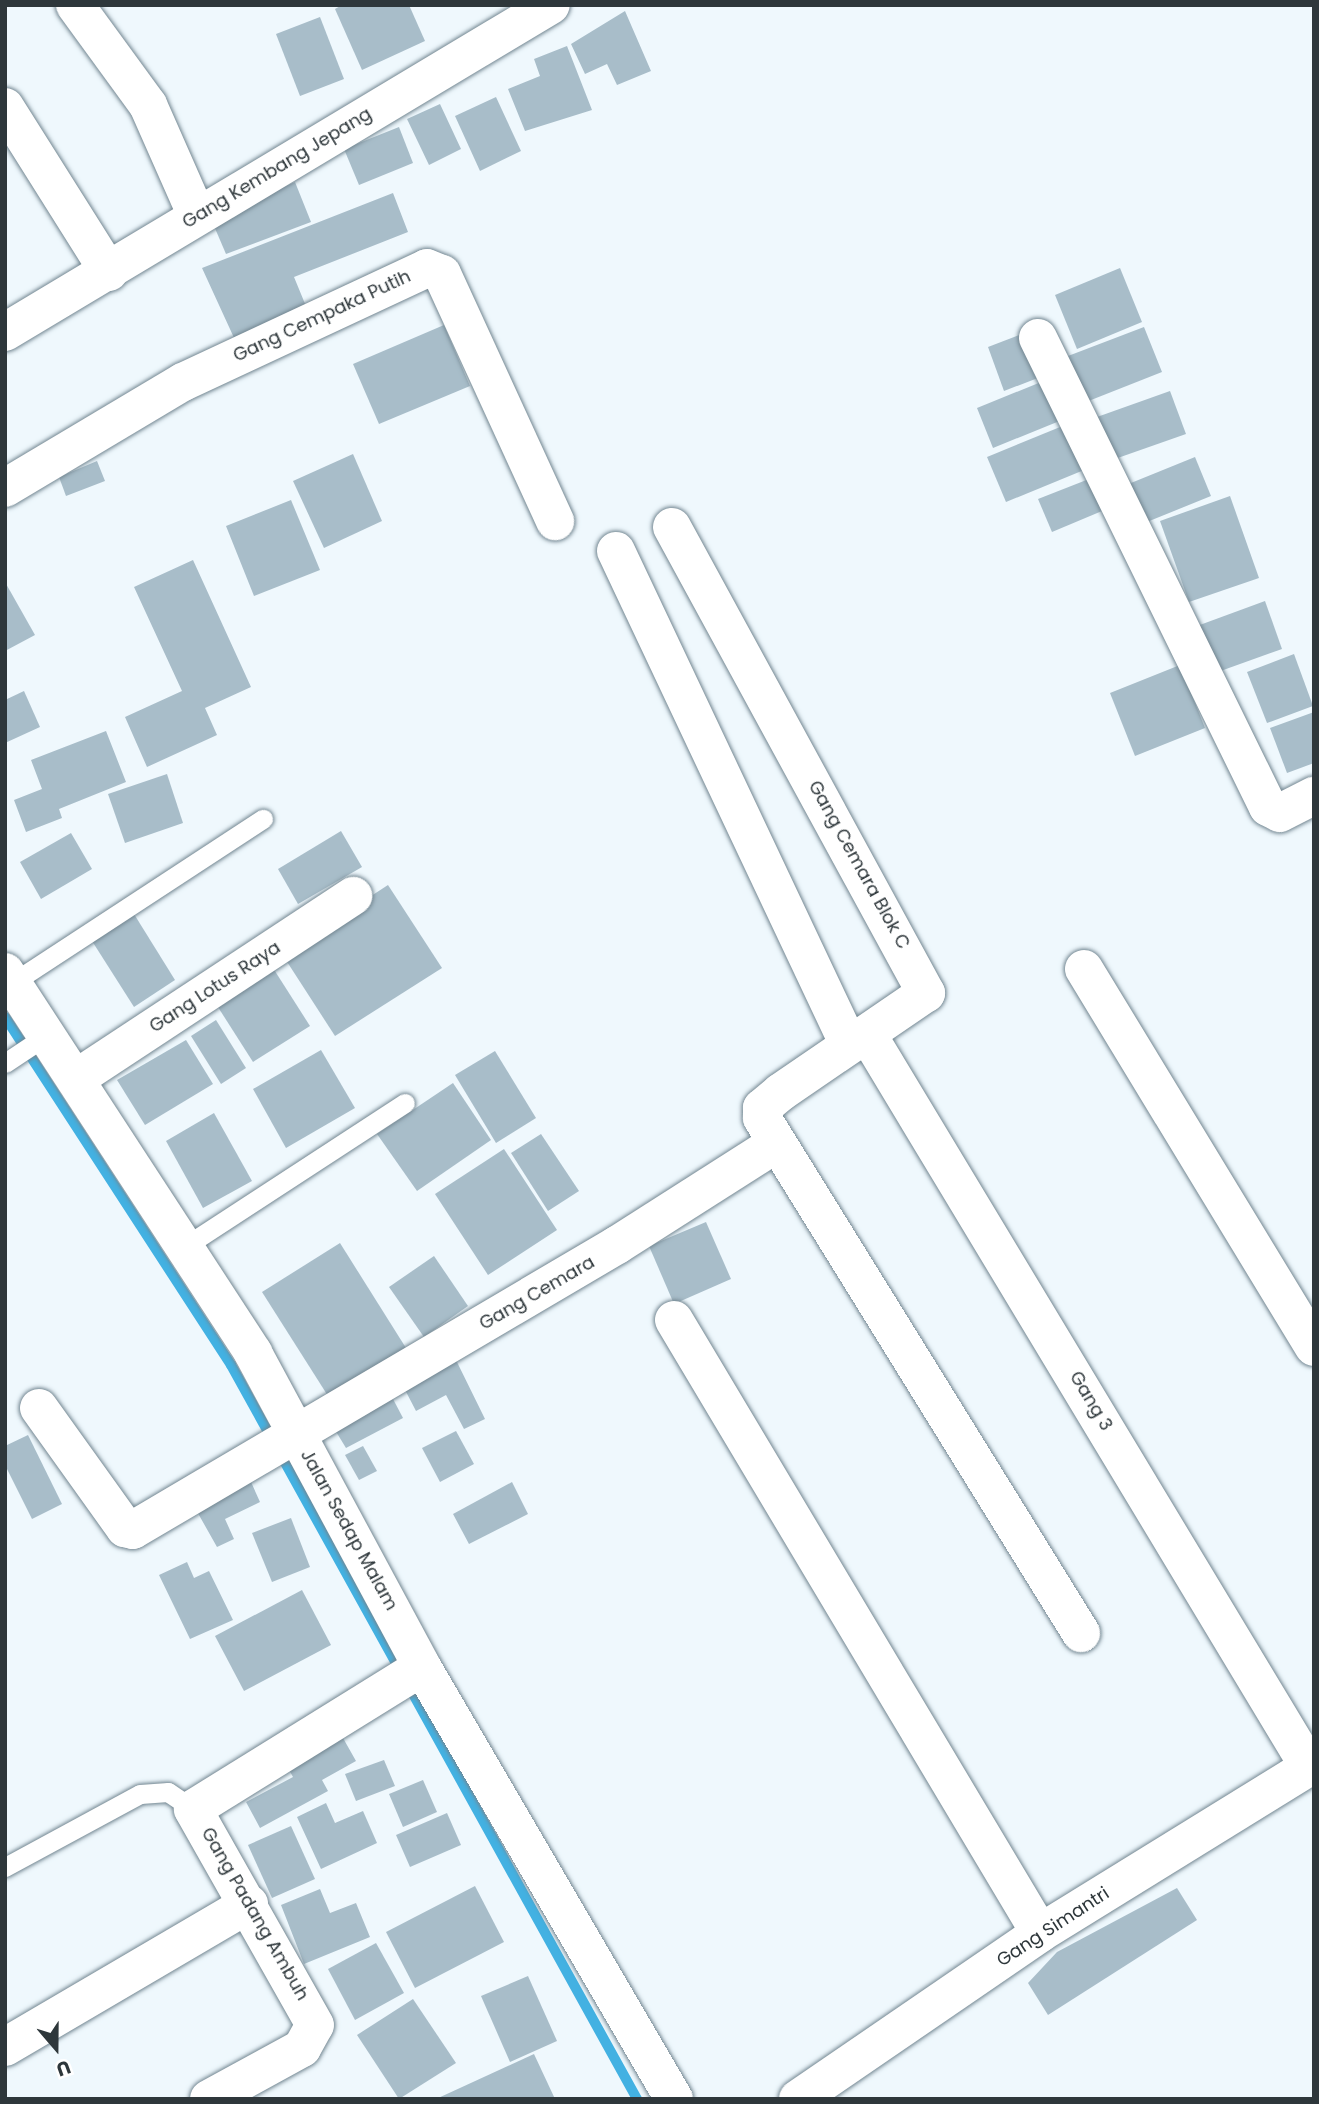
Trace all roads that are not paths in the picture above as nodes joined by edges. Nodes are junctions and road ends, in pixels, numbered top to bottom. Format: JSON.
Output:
{"nodes":[{"id":1,"x":75,"y":5,"type":"edge"},
{"id":2,"x":551,"y":5,"type":"edge"},
{"id":3,"x":5,"y":107,"type":"edge"},
{"id":4,"x":196,"y":214,"type":"junction"},
{"id":5,"x":109,"y":272,"type":"junction"},
{"id":6,"x":5,"y":332,"type":"edge"},
{"id":7,"x":1038,"y":338,"type":"dead end"},
{"id":8,"x":5,"y":488,"type":"edge"},
{"id":9,"x":555,"y":521,"type":"dead end"},
{"id":10,"x":672,"y":527,"type":"dead end"},
{"id":11,"x":616,"y":551,"type":"dead end"},
{"id":12,"x":1314,"y":796,"type":"edge"},
{"id":13,"x":263,"y":819,"type":"dead end"},
{"id":14,"x":353,"y":896,"type":"dead end"},
{"id":15,"x":1084,"y":969,"type":"dead end"},
{"id":16,"x":9,"y":978,"type":"edge"},
{"id":17,"x":38,"y":1041,"type":"junction"},
{"id":18,"x":859,"y":1041,"type":"junction"},
{"id":19,"x":5,"y":1063,"type":"edge"},
{"id":20,"x":77,"y":1077,"type":"junction"},
{"id":21,"x":405,"y":1102,"type":"dead end"},
{"id":22,"x":774,"y":1145,"type":"junction"},
{"id":23,"x":187,"y":1245,"type":"junction"},
{"id":24,"x":674,"y":1320,"type":"dead end"},
{"id":25,"x":1314,"y":1347,"type":"edge"},
{"id":26,"x":39,"y":1408,"type":"dead end"},
{"id":27,"x":278,"y":1440,"type":"junction"},
{"id":28,"x":1081,"y":1633,"type":"dead end"},
{"id":29,"x":407,"y":1677,"type":"junction"},
{"id":30,"x":1311,"y":1765,"type":"edge"},
{"id":31,"x":193,"y":1809,"type":"junction"},
{"id":32,"x":5,"y":1867,"type":"edge"},
{"id":33,"x":249,"y":1904,"type":"junction"},
{"id":34,"x":1040,"y":1933,"type":"junction"},
{"id":35,"x":5,"y":2047,"type":"edge"},
{"id":36,"x":209,"y":2099,"type":"edge"},
{"id":37,"x":674,"y":2099,"type":"edge"},
{"id":38,"x":798,"y":2099,"type":"edge"}],
"edges":[{"from":1,"to":4,"type":"street"},
{"from":2,"to":4,"type":"street","name":"Gang Kembang Jepang"},
{"from":3,"to":5,"type":"street"},
{"from":4,"to":5,"type":"street","name":"Gang Kembang Jepang"},
{"from":5,"to":6,"type":"street","name":"Gang Kembang Jepang"},
{"from":7,"to":12,"type":"street"},
{"from":8,"to":9,"type":"street","name":"Gang Cempaka Putih"},
{"from":10,"to":18,"type":"street","name":"Gang Cemara Blok C"},
{"from":11,"to":18,"type":"street","name":"Gang 3"},
{"from":13,"to":16,"type":"lane"},
{"from":14,"to":20,"type":"street","name":"Gang Lotus Raya"},
{"from":15,"to":25,"type":"street"},
{"from":16,"to":17,"type":"street","name":"Jalan Sedap Malam"},
{"from":17,"to":19,"type":"lane"},
{"from":17,"to":20,"type":"street","name":"Jalan Sedap Malam"},
{"from":18,"to":22,"type":"street","name":"Gang Cemara Blok C"},
{"from":18,"to":30,"type":"street","name":"Gang 3"},
{"from":20,"to":23,"type":"street","name":"Jalan Sedap Malam"},
{"from":21,"to":23,"type":"lane"},
{"from":22,"to":27,"type":"street","name":"Gang Cemara"},
{"from":22,"to":28,"type":"street"},
{"from":23,"to":27,"type":"street","name":"Jalan Sedap Malam"},
{"from":24,"to":34,"type":"street"},
{"from":26,"to":27,"type":"street","name":"Gang Cemara"},
{"from":27,"to":29,"type":"street","name":"Jalan Sedap Malam"},
{"from":29,"to":31,"type":"street","name":"Gang Padang Ambuh"},
{"from":29,"to":37,"type":"street","name":"Jalan Sedap Malam"},
{"from":30,"to":34,"type":"street","name":"Gang Simantri"},
{"from":31,"to":32,"type":"lane"},
{"from":31,"to":33,"type":"street","name":"Gang Padang Ambuh"},
{"from":33,"to":35,"type":"street"},
{"from":33,"to":36,"type":"street","name":"Gang Padang Ambuh"},
{"from":34,"to":38,"type":"street","name":"Gang Simantri"}]}
